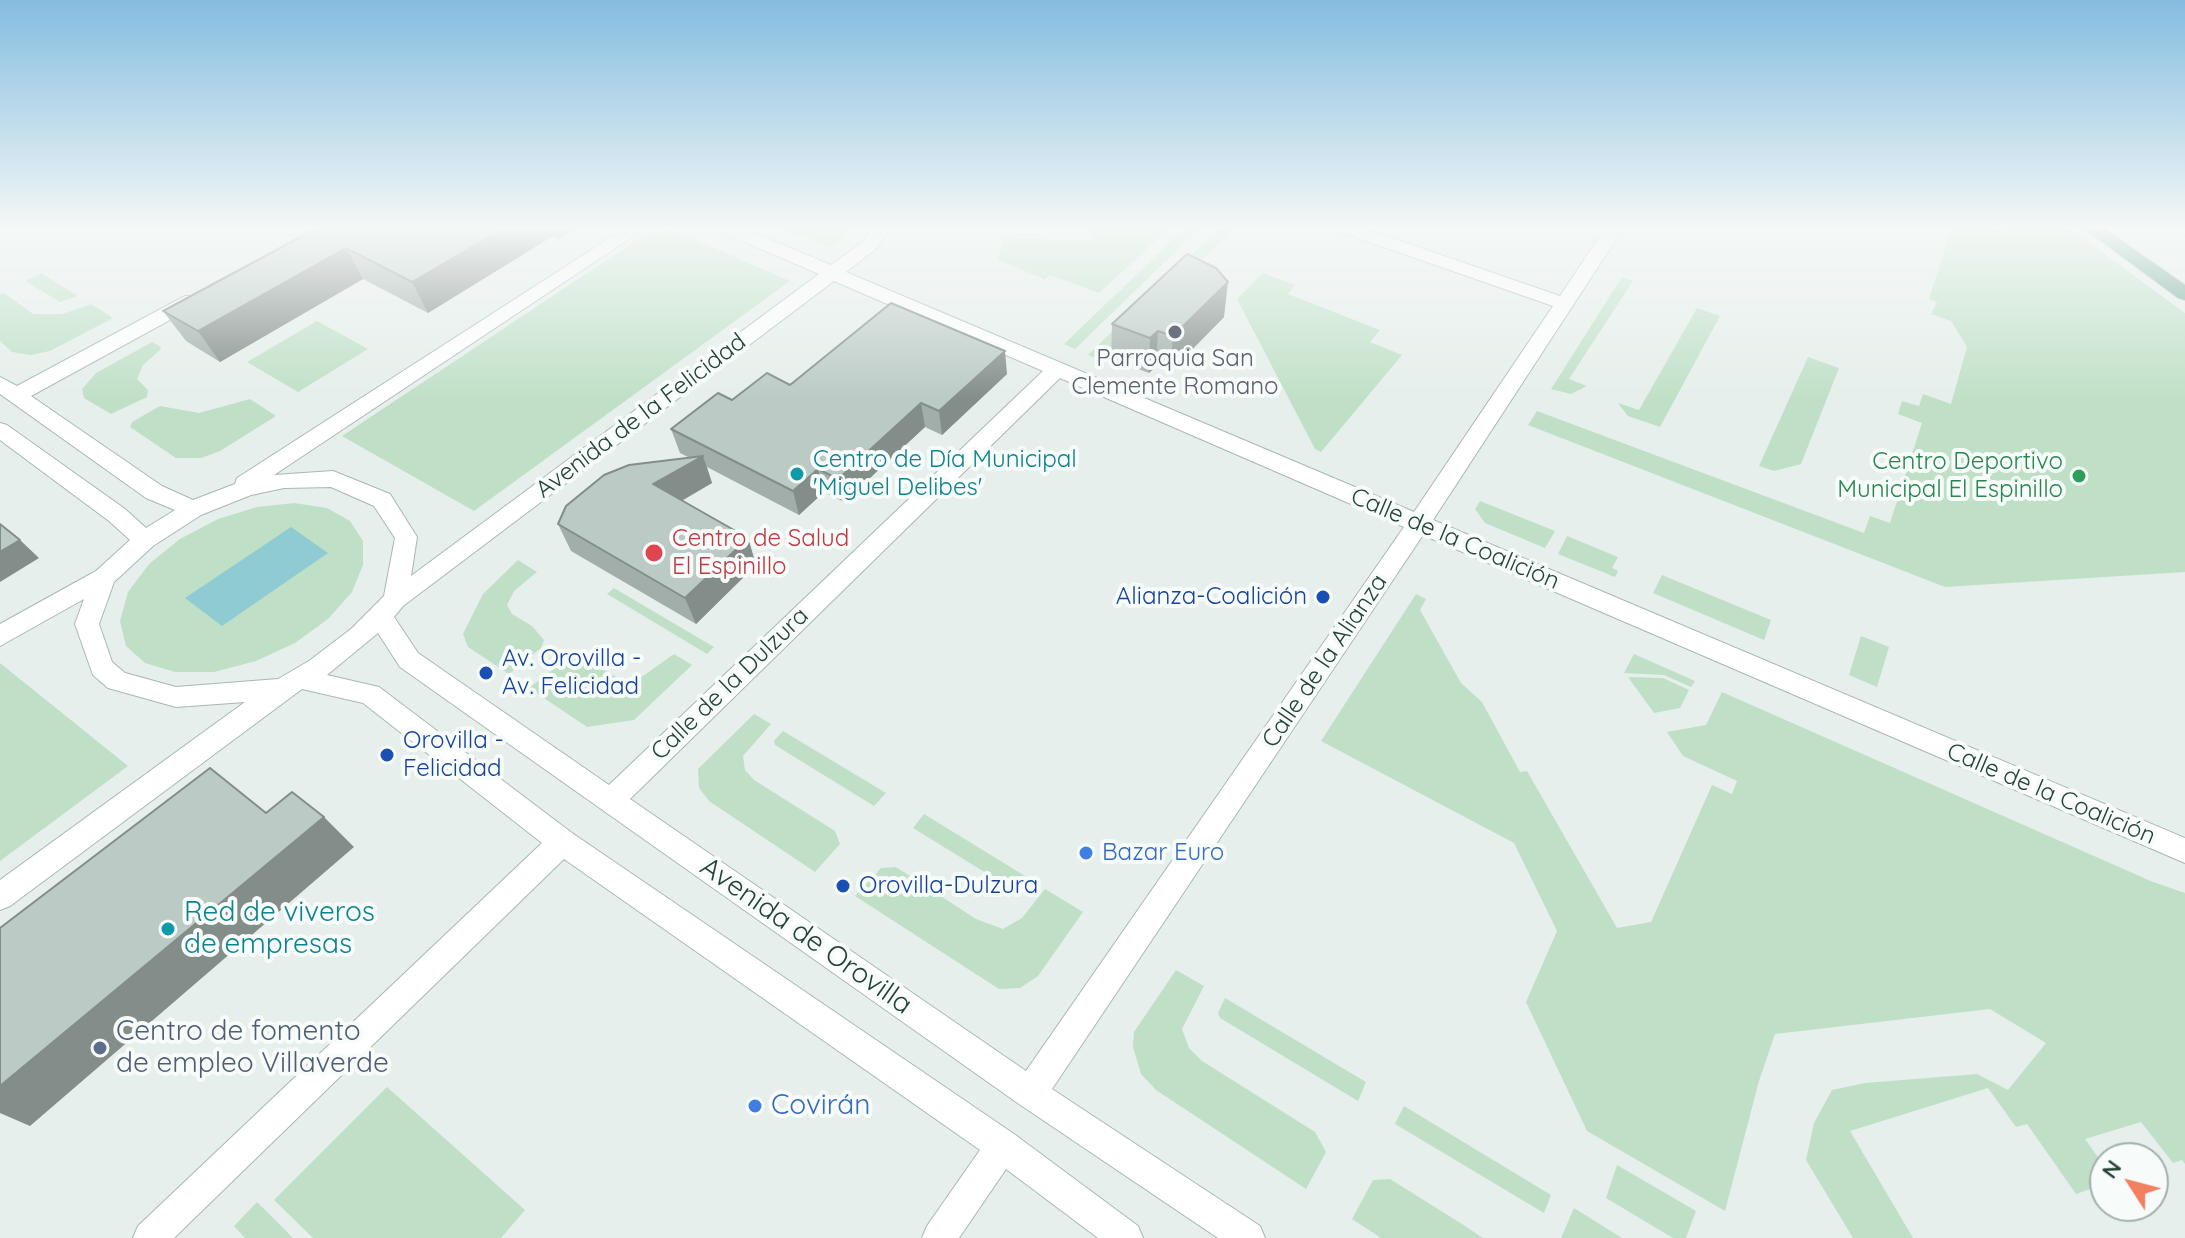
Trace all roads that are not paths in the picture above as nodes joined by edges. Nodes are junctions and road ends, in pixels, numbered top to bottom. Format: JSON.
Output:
{"nodes":[{"id":1,"x":549,"y":285,"type":"edge"},
{"id":2,"x":817,"y":285,"type":"edge"},
{"id":3,"x":860,"y":285,"type":"edge"},
{"id":4,"x":1509,"y":285,"type":"edge"},
{"id":5,"x":1577,"y":285,"type":"edge"},
{"id":6,"x":205,"y":293,"type":"edge"},
{"id":7,"x":1564,"y":304,"type":"junction"},
{"id":8,"x":1057,"y":369,"type":"junction"},
{"id":9,"x":8,"y":389,"type":"edge"},
{"id":10,"x":0,"y":430,"type":"edge"},
{"id":11,"x":226,"y":495,"type":"junction"},
{"id":12,"x":193,"y":509,"type":"junction"},
{"id":13,"x":1419,"y":523,"type":"junction"},
{"id":14,"x":145,"y":540,"type":"junction"},
{"id":15,"x":104,"y":577,"type":"junction"},
{"id":16,"x":388,"y":609,"type":"junction"},
{"id":17,"x":0,"y":636,"type":"edge"},
{"id":18,"x":292,"y":684,"type":"junction"},
{"id":19,"x":611,"y":800,"type":"junction"},
{"id":20,"x":562,"y":842,"type":"junction"},
{"id":21,"x":2185,"y":851,"type":"edge"},
{"id":22,"x":0,"y":897,"type":"edge"},
{"id":23,"x":1030,"y":1093,"type":"junction"},
{"id":24,"x":1002,"y":1146,"type":"junction"},
{"id":25,"x":150,"y":1238,"type":"edge"},
{"id":26,"x":939,"y":1238,"type":"edge"},
{"id":27,"x":1126,"y":1238,"type":"edge"},
{"id":28,"x":1248,"y":1238,"type":"edge"}],
"edges":[{"from":1,"to":11,"type":"street"},
{"from":2,"to":16,"type":"street","name":"Avenida de la Felicidad"},
{"from":3,"to":8,"type":"street","name":"Calle de la Coalición"},
{"from":4,"to":7,"type":"street"},
{"from":5,"to":7,"type":"street","name":"Calle de la Alianza"},
{"from":6,"to":9,"type":"street"},
{"from":7,"to":13,"type":"street","name":"Calle de la Alianza"},
{"from":8,"to":13,"type":"street","name":"Calle de la Coalición"},
{"from":8,"to":19,"type":"street","name":"Calle de la Dulzura"},
{"from":9,"to":12,"type":"street"},
{"from":10,"to":14,"type":"street"},
{"from":11,"to":12,"type":"street"},
{"from":11,"to":16,"type":"street"},
{"from":12,"to":14,"type":"street"},
{"from":13,"to":21,"type":"street","name":"Calle de la Coalición"},
{"from":13,"to":23,"type":"street","name":"Calle de la Alianza"},
{"from":14,"to":15,"type":"street"},
{"from":15,"to":17,"type":"street"},
{"from":15,"to":18,"type":"street"},
{"from":16,"to":18,"type":"street"},
{"from":16,"to":19,"type":"street","name":"Avenida de Orovilla"},
{"from":18,"to":20,"type":"street"},
{"from":18,"to":22,"type":"street"},
{"from":19,"to":23,"type":"street","name":"Avenida de Orovilla"},
{"from":20,"to":24,"type":"street"},
{"from":20,"to":25,"type":"street"},
{"from":23,"to":28,"type":"street","name":"Avenida de Orovilla"},
{"from":24,"to":26,"type":"street"},
{"from":24,"to":27,"type":"street"}]}
